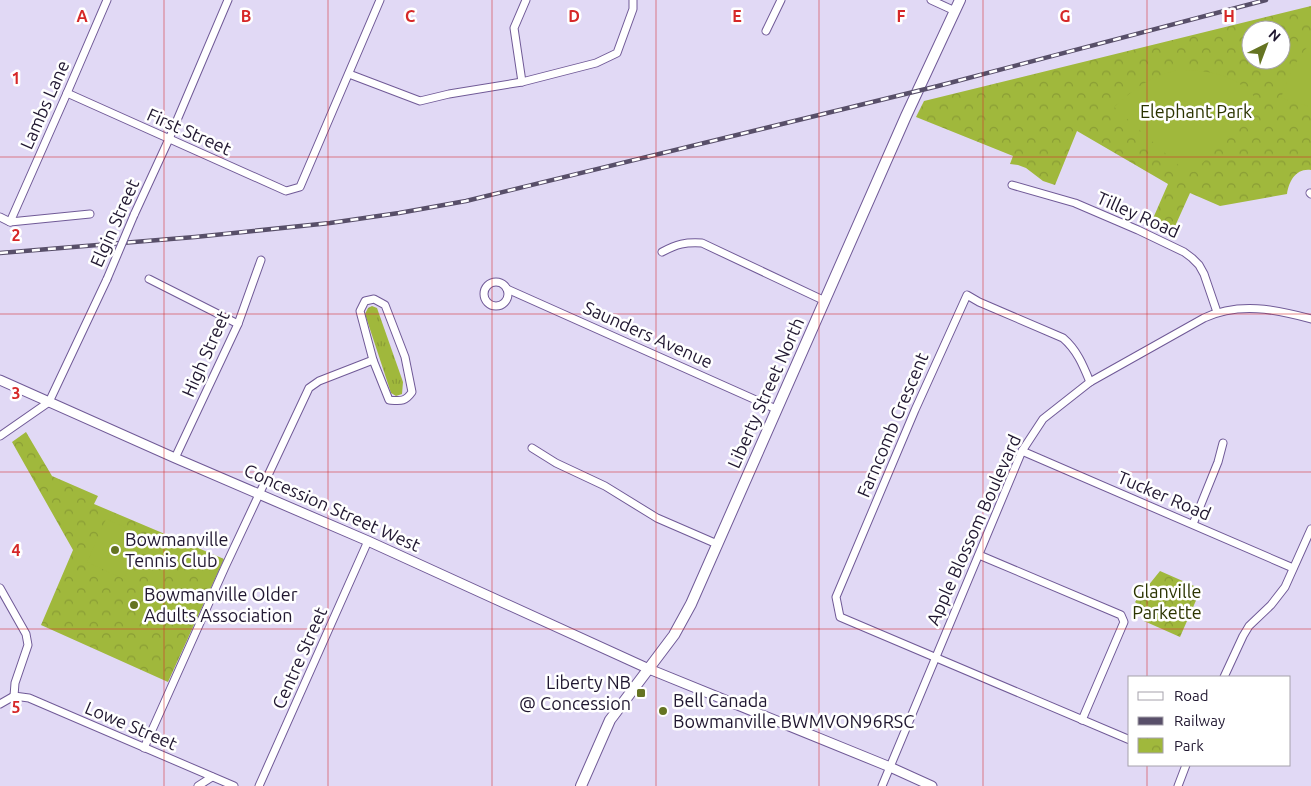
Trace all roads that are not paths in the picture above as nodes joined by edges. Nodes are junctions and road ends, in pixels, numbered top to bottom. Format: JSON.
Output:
{"nodes":[{"id":1,"x":106,"y":0,"type":"edge"},
{"id":2,"x":228,"y":0,"type":"edge"},
{"id":3,"x":380,"y":0,"type":"edge"},
{"id":4,"x":526,"y":0,"type":"edge"},
{"id":5,"x":632,"y":0,"type":"edge"},
{"id":6,"x":781,"y":0,"type":"edge"},
{"id":7,"x":931,"y":0,"type":"edge"},
{"id":8,"x":960,"y":0,"type":"edge"},
{"id":9,"x":955,"y":11,"type":"junction"},
{"id":10,"x":766,"y":31,"type":"dead end"},
{"id":11,"x":349,"y":74,"type":"junction"},
{"id":12,"x":522,"y":82,"type":"junction"},
{"id":13,"x":67,"y":93,"type":"junction"},
{"id":14,"x":169,"y":140,"type":"junction"},
{"id":15,"x":1012,"y":185,"type":"dead end"},
{"id":16,"x":90,"y":214,"type":"dead end"},
{"id":17,"x":0,"y":218,"type":"edge"},
{"id":18,"x":10,"y":222,"type":"junction"},
{"id":19,"x":662,"y":252,"type":"dead end"},
{"id":20,"x":261,"y":260,"type":"dead end"},
{"id":21,"x":149,"y":279,"type":"dead end"},
{"id":22,"x":507,"y":289,"type":"dead end"},
{"id":23,"x":825,"y":301,"type":"junction"},
{"id":24,"x":1217,"y":312,"type":"junction"},
{"id":25,"x":1311,"y":319,"type":"edge"},
{"id":26,"x":238,"y":324,"type":"junction"},
{"id":27,"x":373,"y":360,"type":"junction"},
{"id":28,"x":0,"y":380,"type":"edge"},
{"id":29,"x":1090,"y":382,"type":"junction"},
{"id":30,"x":49,"y":402,"type":"junction"},
{"id":31,"x":776,"y":409,"type":"junction"},
{"id":32,"x":0,"y":436,"type":"edge"},
{"id":33,"x":1223,"y":443,"type":"dead end"},
{"id":34,"x":532,"y":448,"type":"dead end"},
{"id":35,"x":1022,"y":451,"type":"junction"},
{"id":36,"x":176,"y":458,"type":"junction"},
{"id":37,"x":259,"y":494,"type":"junction"},
{"id":38,"x":1193,"y":524,"type":"junction"},
{"id":39,"x":1311,"y":529,"type":"edge"},
{"id":40,"x":368,"y":541,"type":"junction"},
{"id":41,"x":717,"y":544,"type":"junction"},
{"id":42,"x":979,"y":555,"type":"junction"},
{"id":43,"x":1293,"y":568,"type":"junction"},
{"id":44,"x":0,"y":588,"type":"edge"},
{"id":45,"x":934,"y":658,"type":"junction"},
{"id":46,"x":650,"y":668,"type":"junction"},
{"id":47,"x":1224,"y":676,"type":"edge"},
{"id":48,"x":14,"y":696,"type":"junction"},
{"id":49,"x":0,"y":704,"type":"edge"},
{"id":50,"x":1082,"y":720,"type":"junction"},
{"id":51,"x":1128,"y":739,"type":"edge"},
{"id":52,"x":144,"y":748,"type":"junction"},
{"id":53,"x":1186,"y":766,"type":"edge"},
{"id":54,"x":890,"y":767,"type":"junction"},
{"id":55,"x":212,"y":777,"type":"junction"},
{"id":56,"x":262,"y":785,"type":"edge"},
{"id":57,"x":198,"y":786,"type":"edge"},
{"id":58,"x":234,"y":786,"type":"edge"},
{"id":59,"x":581,"y":786,"type":"edge"},
{"id":60,"x":882,"y":786,"type":"edge"},
{"id":61,"x":932,"y":786,"type":"edge"},
{"id":62,"x":1178,"y":786,"type":"edge"}],
"edges":[{"from":1,"to":13,"type":"street","name":"Lambs Lane"},
{"from":2,"to":14,"type":"street","name":"Elgin Street"},
{"from":3,"to":11,"type":"street"},
{"from":4,"to":12,"type":"street"},
{"from":5,"to":12,"type":"street"},
{"from":6,"to":10,"type":"street"},
{"from":7,"to":9,"type":"street"},
{"from":8,"to":9,"type":"main road","name":"Liberty Street North"},
{"from":9,"to":23,"type":"main road","name":"Liberty Street North"},
{"from":11,"to":12,"type":"street"},
{"from":11,"to":14,"type":"street","name":"First Street"},
{"from":13,"to":14,"type":"street","name":"First Street"},
{"from":13,"to":18,"type":"street","name":"Lambs Lane"},
{"from":14,"to":30,"type":"street","name":"Elgin Street","bridge":true},
{"from":15,"to":24,"type":"street","name":"Tilley Road"},
{"from":16,"to":18,"type":"street"},
{"from":17,"to":18,"type":"street"},
{"from":19,"to":23,"type":"street"},
{"from":20,"to":26,"type":"street","name":"High Street"},
{"from":21,"to":26,"type":"street"},
{"from":22,"to":31,"type":"street","name":"Saunders Avenue"},
{"from":23,"to":31,"type":"main road","name":"Liberty Street North"},
{"from":24,"to":25,"type":"street","name":"Apple Blossom Boulevard"},
{"from":24,"to":29,"type":"street","name":"Apple Blossom Boulevard"},
{"from":26,"to":36,"type":"street","name":"High Street"},
{"from":27,"to":27,"type":"street"},
{"from":27,"to":37,"type":"street"},
{"from":28,"to":30,"type":"street","name":"Concession Street West"},
{"from":29,"to":35,"type":"street","name":"Apple Blossom Boulevard"},
{"from":29,"to":45,"type":"street","name":"Farncomb Crescent"},
{"from":30,"to":32,"type":"street"},
{"from":30,"to":36,"type":"street","name":"Concession Street West"},
{"from":31,"to":41,"type":"main road","name":"Liberty Street North"},
{"from":33,"to":38,"type":"street"},
{"from":34,"to":41,"type":"street"},
{"from":35,"to":38,"type":"street","name":"Tucker Road"},
{"from":35,"to":42,"type":"street","name":"Apple Blossom Boulevard"},
{"from":36,"to":37,"type":"street","name":"Concession Street West"},
{"from":37,"to":40,"type":"street","name":"Concession Street West"},
{"from":37,"to":52,"type":"street"},
{"from":38,"to":43,"type":"street","name":"Tucker Road"},
{"from":39,"to":43,"type":"street"},
{"from":40,"to":46,"type":"street","name":"Concession Street West"},
{"from":40,"to":56,"type":"street","name":"Centre Street"},
{"from":41,"to":46,"type":"main road","name":"Liberty Street North"},
{"from":42,"to":45,"type":"street","name":"Apple Blossom Boulevard"},
{"from":42,"to":50,"type":"street"},
{"from":43,"to":47,"type":"street"},
{"from":44,"to":48,"type":"street"},
{"from":45,"to":50,"type":"street"},
{"from":45,"to":54,"type":"street","name":"Apple Blossom Boulevard"},
{"from":46,"to":54,"type":"street","name":"Concession Street West"},
{"from":46,"to":59,"type":"main road","name":"Liberty Street North"},
{"from":48,"to":49,"type":"street"},
{"from":48,"to":52,"type":"street","name":"Lowe Street"},
{"from":50,"to":51,"type":"street"},
{"from":52,"to":55,"type":"street","name":"Lowe Street"},
{"from":53,"to":62,"type":"street"},
{"from":54,"to":60,"type":"street","name":"Apple Blossom Boulevard"},
{"from":54,"to":61,"type":"street","name":"Concession Street West"},
{"from":55,"to":57,"type":"street"},
{"from":55,"to":58,"type":"street","name":"Lowe Street"}]}
